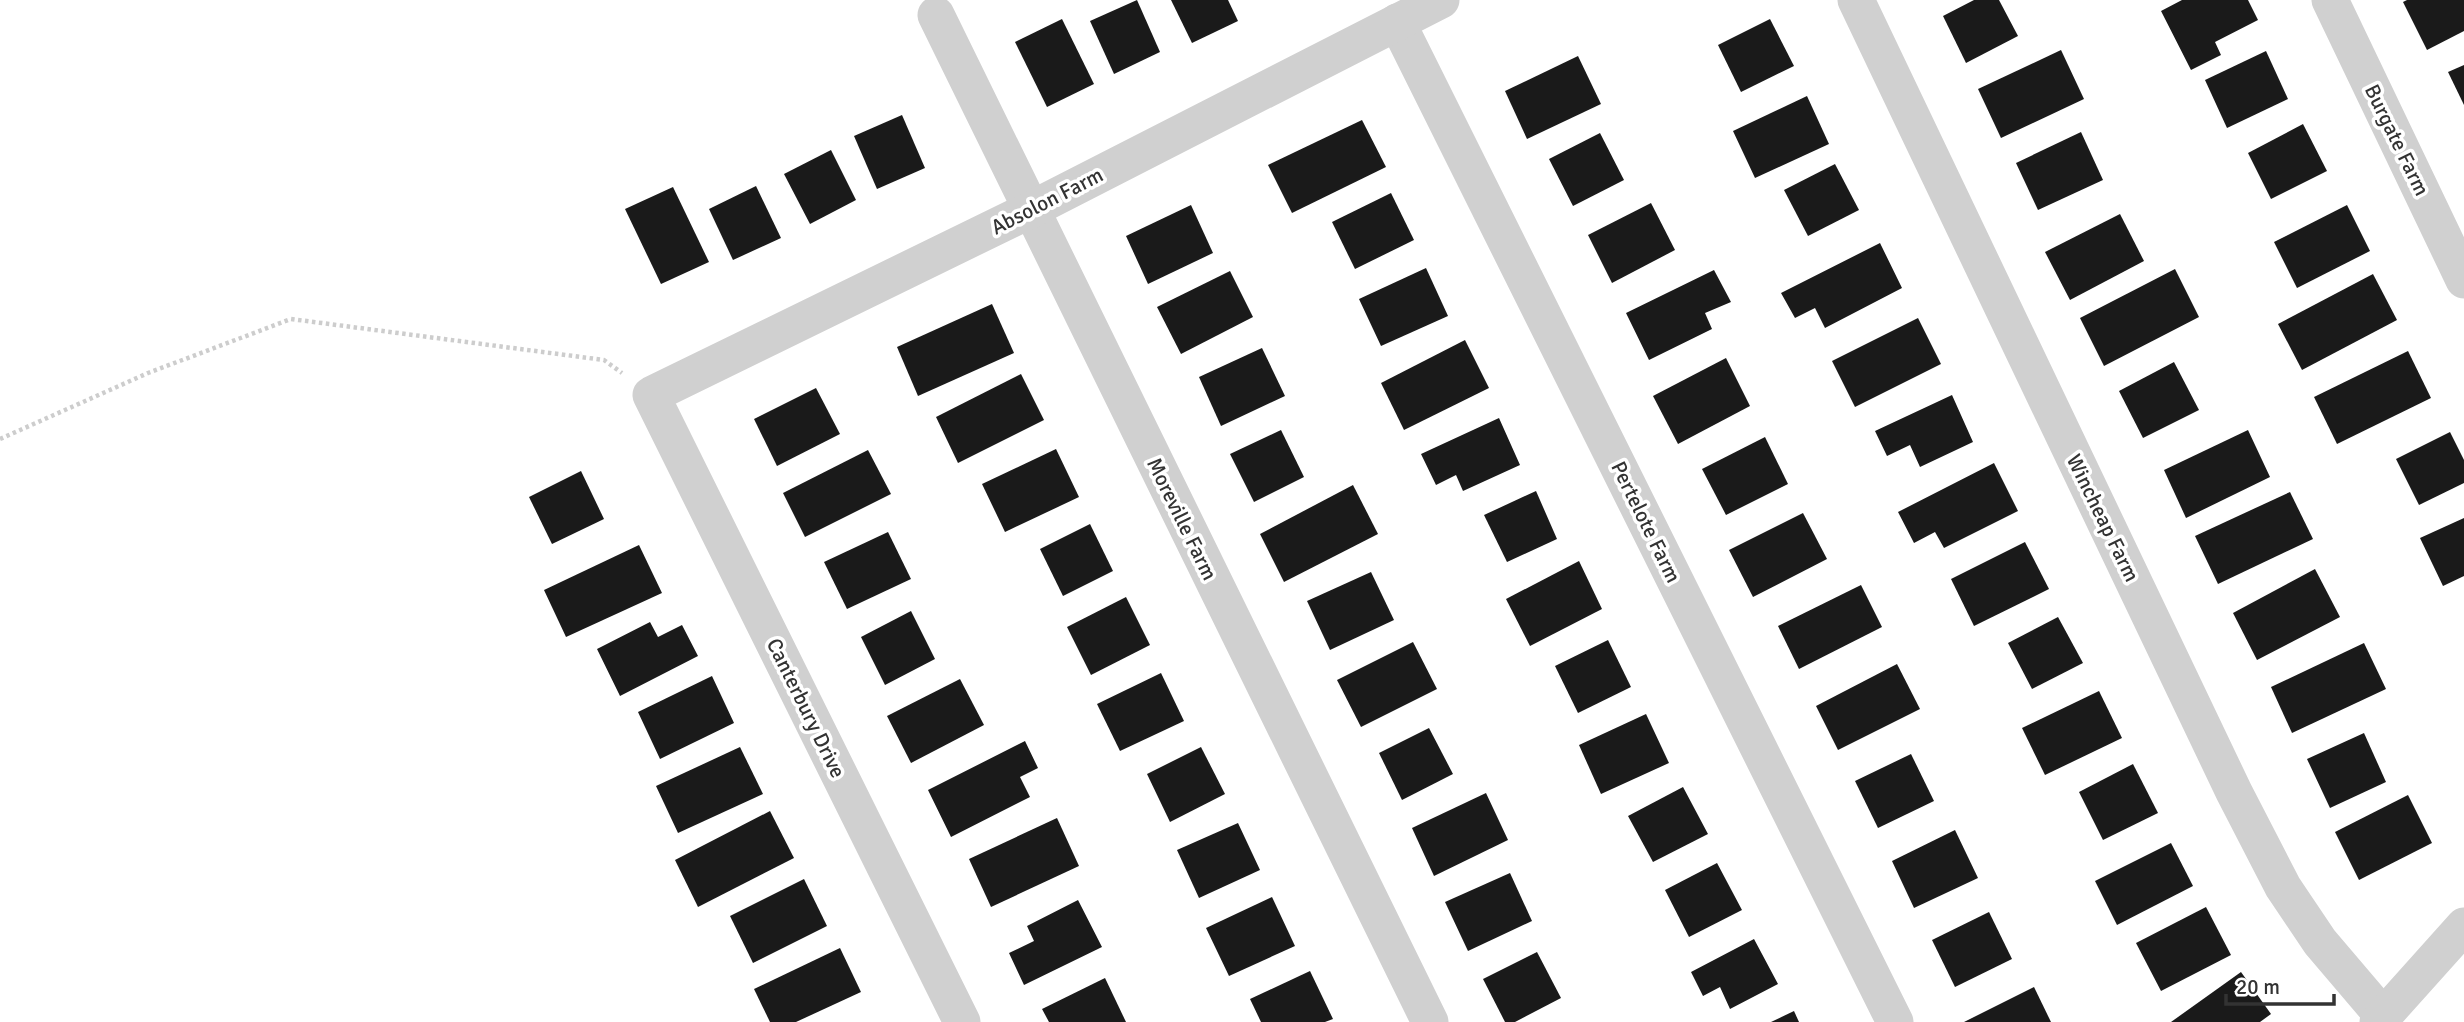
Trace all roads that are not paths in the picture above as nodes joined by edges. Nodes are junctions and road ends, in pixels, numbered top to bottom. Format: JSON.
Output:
{"nodes":[{"id":1,"x":1441,"y":0,"type":"edge"},
{"id":2,"x":1856,"y":0,"type":"edge"},
{"id":3,"x":2330,"y":0,"type":"edge"},
{"id":4,"x":936,"y":15,"type":"dead end"},
{"id":5,"x":1397,"y":22,"type":"junction"},
{"id":6,"x":1030,"y":210,"type":"junction"},
{"id":7,"x":2464,"y":280,"type":"edge"},
{"id":8,"x":651,"y":395,"type":"joint"},
{"id":9,"x":2464,"y":926,"type":"edge"},
{"id":10,"x":2381,"y":1019,"type":"edge"},
{"id":11,"x":962,"y":1022,"type":"edge"},
{"id":12,"x":1430,"y":1022,"type":"edge"},
{"id":13,"x":1895,"y":1022,"type":"edge"}],
"edges":[{"from":1,"to":5,"type":"street","name":"Absolon Farm"},
{"from":2,"to":10,"type":"street","name":"Wincheap Farm"},
{"from":3,"to":7,"type":"street","name":"Burgate Farm"},
{"from":4,"to":6,"type":"street","name":"Moreville Farm"},
{"from":5,"to":6,"type":"street","name":"Absolon Farm"},
{"from":5,"to":13,"type":"street","name":"Pertelote Farm"},
{"from":6,"to":8,"type":"street","name":"Absolon Farm"},
{"from":6,"to":12,"type":"street","name":"Moreville Farm"},
{"from":8,"to":11,"type":"street","name":"Canterbury Drive"},
{"from":9,"to":10,"type":"street"}]}
